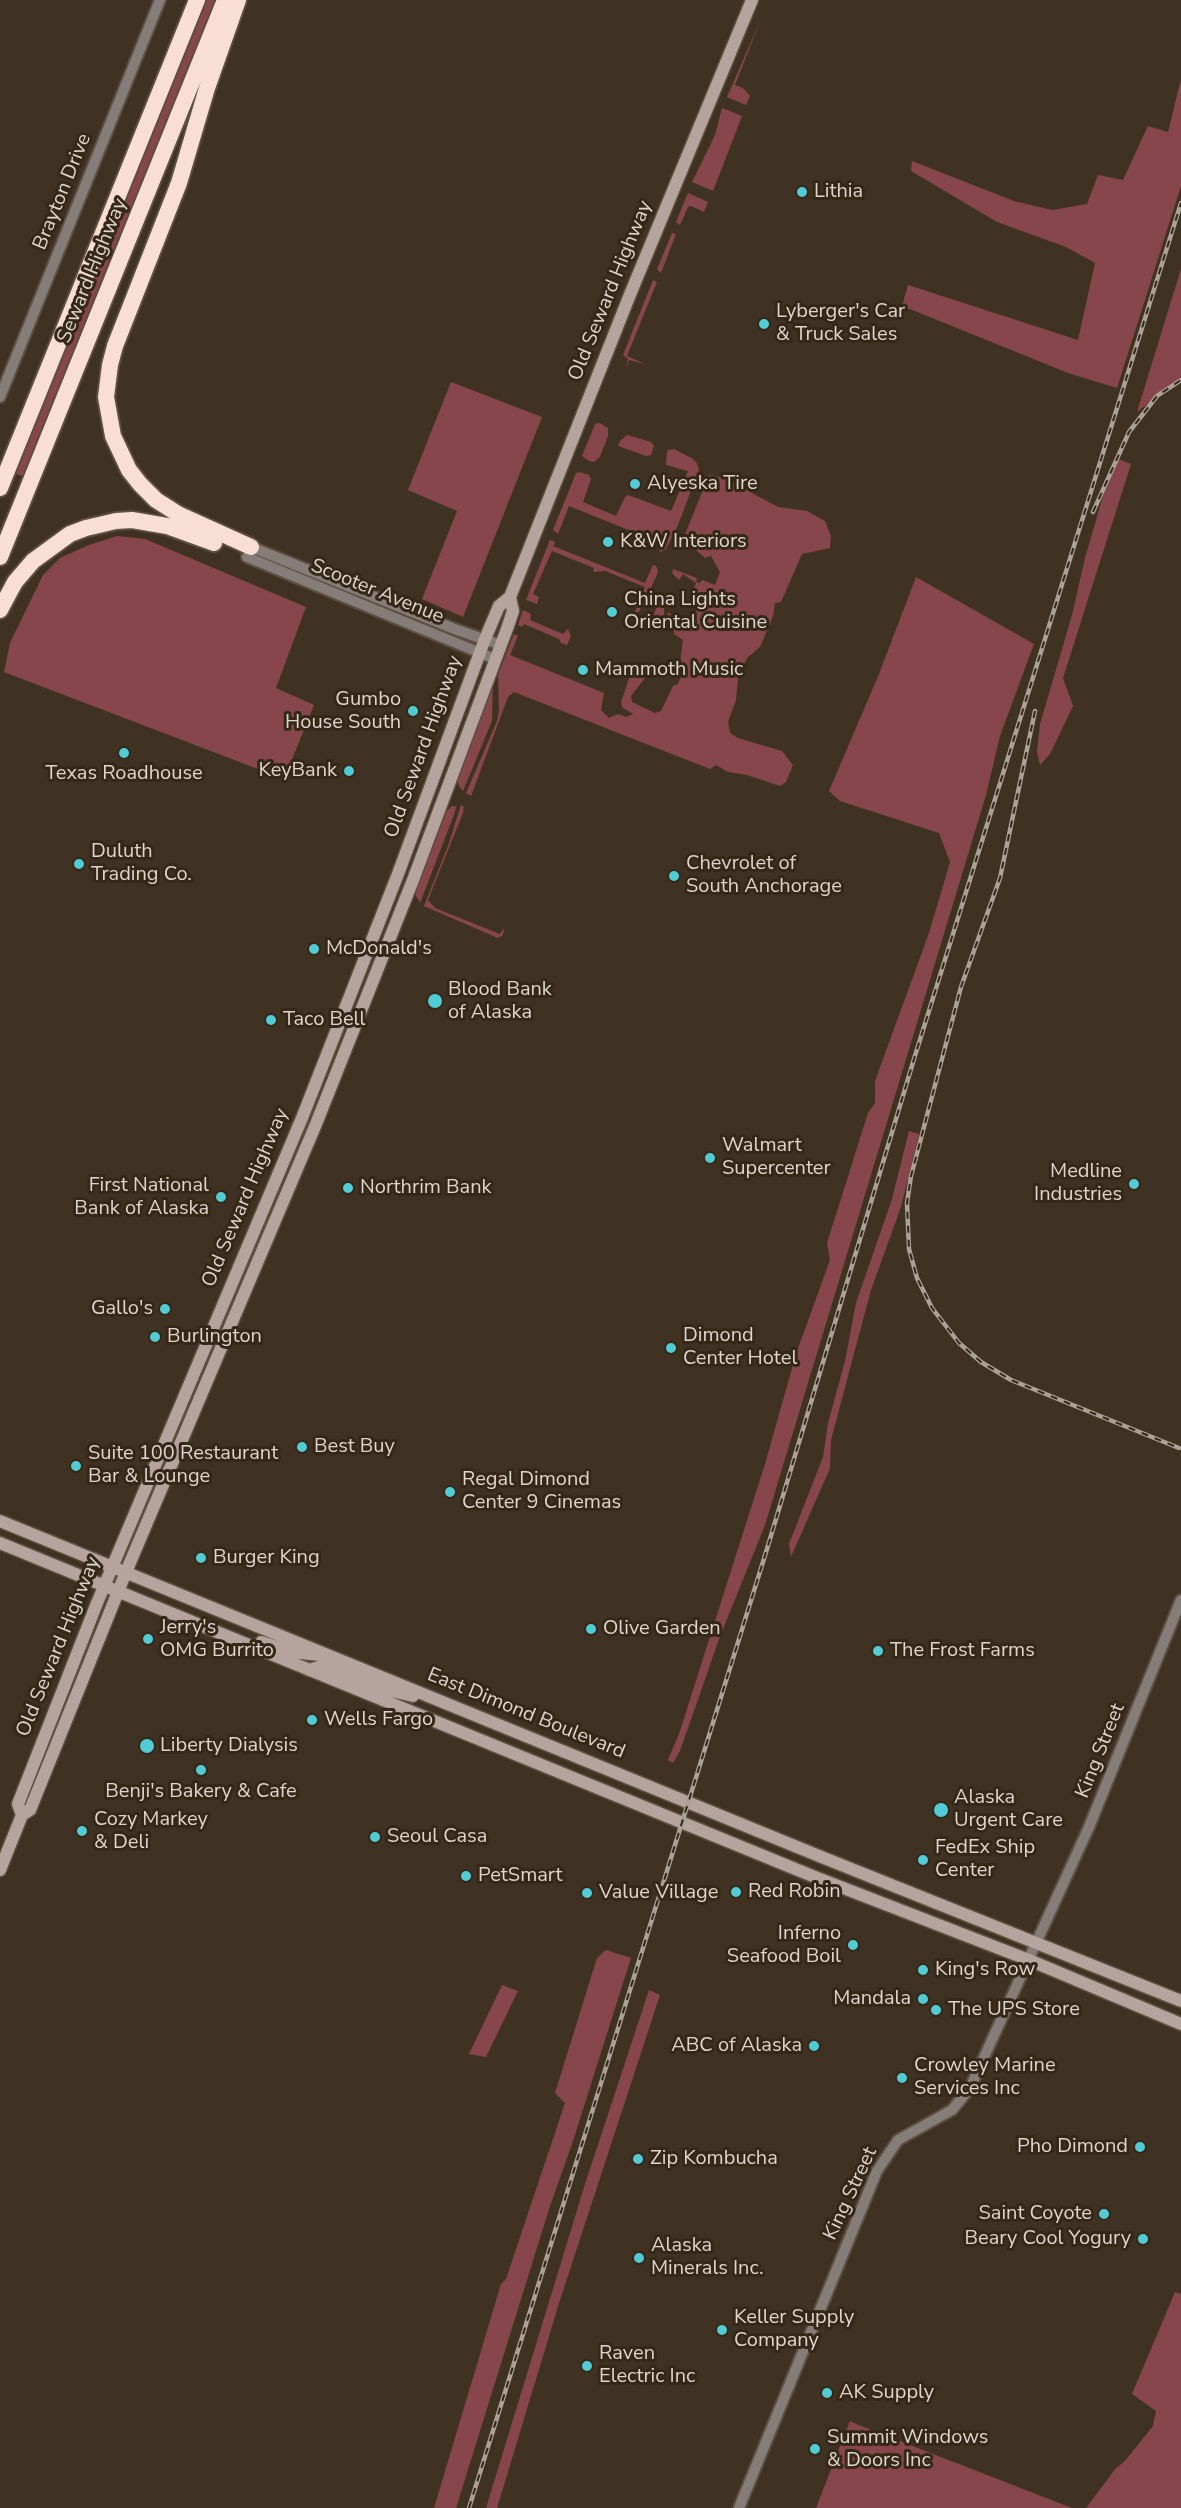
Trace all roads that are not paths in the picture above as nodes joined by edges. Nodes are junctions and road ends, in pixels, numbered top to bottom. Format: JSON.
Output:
{"nodes":[{"id":1,"x":160,"y":0,"type":"edge"},
{"id":2,"x":197,"y":0,"type":"edge"},
{"id":3,"x":225,"y":0,"type":"edge"},
{"id":4,"x":238,"y":0,"type":"edge"},
{"id":5,"x":752,"y":0,"type":"edge"},
{"id":6,"x":0,"y":397,"type":"edge"},
{"id":7,"x":0,"y":488,"type":"edge"},
{"id":8,"x":249,"y":552,"type":"junction"},
{"id":9,"x":0,"y":557,"type":"edge"},
{"id":10,"x":510,"y":597,"type":"junction"},
{"id":11,"x":0,"y":610,"type":"edge"},
{"id":12,"x":485,"y":639,"type":"junction"},
{"id":13,"x":501,"y":645,"type":"junction"},
{"id":14,"x":480,"y":653,"type":"junction"},
{"id":15,"x":495,"y":659,"type":"junction"},
{"id":16,"x":237,"y":1271,"type":"junction"},
{"id":17,"x":220,"y":1350,"type":"junction"},
{"id":18,"x":0,"y":1521,"type":"edge"},
{"id":19,"x":0,"y":1543,"type":"edge"},
{"id":20,"x":112,"y":1566,"type":"junction"},
{"id":21,"x":126,"y":1572,"type":"junction"},
{"id":22,"x":104,"y":1586,"type":"junction"},
{"id":23,"x":118,"y":1592,"type":"junction"},
{"id":24,"x":1181,"y":1600,"type":"edge"},
{"id":25,"x":207,"y":1628,"type":"junction"},
{"id":26,"x":328,"y":1654,"type":"junction"},
{"id":27,"x":309,"y":1670,"type":"junction"},
{"id":28,"x":67,"y":1678,"type":"junction"},
{"id":29,"x":438,"y":1700,"type":"junction"},
{"id":30,"x":583,"y":1759,"type":"junction"},
{"id":31,"x":46,"y":1770,"type":"junction"},
{"id":32,"x":574,"y":1778,"type":"junction"},
{"id":33,"x":22,"y":1815,"type":"junction"},
{"id":34,"x":0,"y":1870,"type":"edge"},
{"id":35,"x":1037,"y":1943,"type":"junction"},
{"id":36,"x":1029,"y":1960,"type":"junction"},
{"id":37,"x":1181,"y":2001,"type":"edge"},
{"id":38,"x":1181,"y":2024,"type":"edge"},
{"id":39,"x":739,"y":2508,"type":"edge"}],
"edges":[{"from":1,"to":6,"type":"street","name":"Brayton Drive"},
{"from":2,"to":7,"type":"highway","name":"Seward Highway"},
{"from":3,"to":9,"type":"highway","name":"Seward Highway"},
{"from":4,"to":8,"type":"highway"},
{"from":5,"to":10,"type":"main road","name":"Old Seward Highway"},
{"from":8,"to":11,"type":"highway"},
{"from":8,"to":12,"type":"street","name":"Scooter Avenue"},
{"from":8,"to":14,"type":"street","name":"Scooter Avenue"},
{"from":10,"to":12,"type":"main road","name":"Old Seward Highway"},
{"from":10,"to":13,"type":"main road","name":"Old Seward Highway"},
{"from":12,"to":13,"type":"street","name":"Scooter Avenue"},
{"from":12,"to":14,"type":"main road","name":"Old Seward Highway"},
{"from":13,"to":15,"type":"main road","name":"Old Seward Highway"},
{"from":14,"to":15,"type":"street","name":"Scooter Avenue"},
{"from":14,"to":16,"type":"main road","name":"Old Seward Highway"},
{"from":15,"to":17,"type":"main road","name":"Old Seward Highway"},
{"from":16,"to":17,"type":"main road"},
{"from":16,"to":20,"type":"main road","name":"Old Seward Highway"},
{"from":17,"to":21,"type":"main road","name":"Old Seward Highway"},
{"from":18,"to":20,"type":"main road","name":"East Dimond Boulevard"},
{"from":19,"to":22,"type":"main road","name":"East Dimond Boulevard"},
{"from":20,"to":21,"type":"main road","name":"East Dimond Boulevard"},
{"from":20,"to":22,"type":"main road","name":"Old Seward Highway"},
{"from":21,"to":23,"type":"main road","name":"Old Seward Highway"},
{"from":21,"to":26,"type":"main road","name":"East Dimond Boulevard"},
{"from":22,"to":23,"type":"main road","name":"East Dimond Boulevard"},
{"from":22,"to":28,"type":"main road","name":"Old Seward Highway"},
{"from":23,"to":25,"type":"main road","name":"East Dimond Boulevard"},
{"from":23,"to":31,"type":"main road","name":"Old Seward Highway"},
{"from":24,"to":35,"type":"street","name":"King Street"},
{"from":25,"to":26,"type":"main road"},
{"from":25,"to":27,"type":"main road","name":"East Dimond Boulevard"},
{"from":26,"to":29,"type":"main road","name":"East Dimond Boulevard"},
{"from":27,"to":29,"type":"main road"},
{"from":27,"to":32,"type":"main road","name":"East Dimond Boulevard"},
{"from":28,"to":31,"type":"main road"},
{"from":28,"to":33,"type":"main road","name":"Old Seward Highway"},
{"from":29,"to":30,"type":"main road","name":"East Dimond Boulevard"},
{"from":30,"to":32,"type":"main road"},
{"from":30,"to":35,"type":"main road","name":"East Dimond Boulevard"},
{"from":31,"to":33,"type":"main road","name":"Old Seward Highway"},
{"from":32,"to":36,"type":"main road","name":"East Dimond Boulevard"},
{"from":33,"to":34,"type":"main road","name":"Old Seward Highway"},
{"from":35,"to":36,"type":"street","name":"King Street"},
{"from":35,"to":37,"type":"main road","name":"East Dimond Boulevard"},
{"from":36,"to":38,"type":"main road","name":"East Dimond Boulevard"},
{"from":36,"to":39,"type":"street","name":"King Street"}]}
